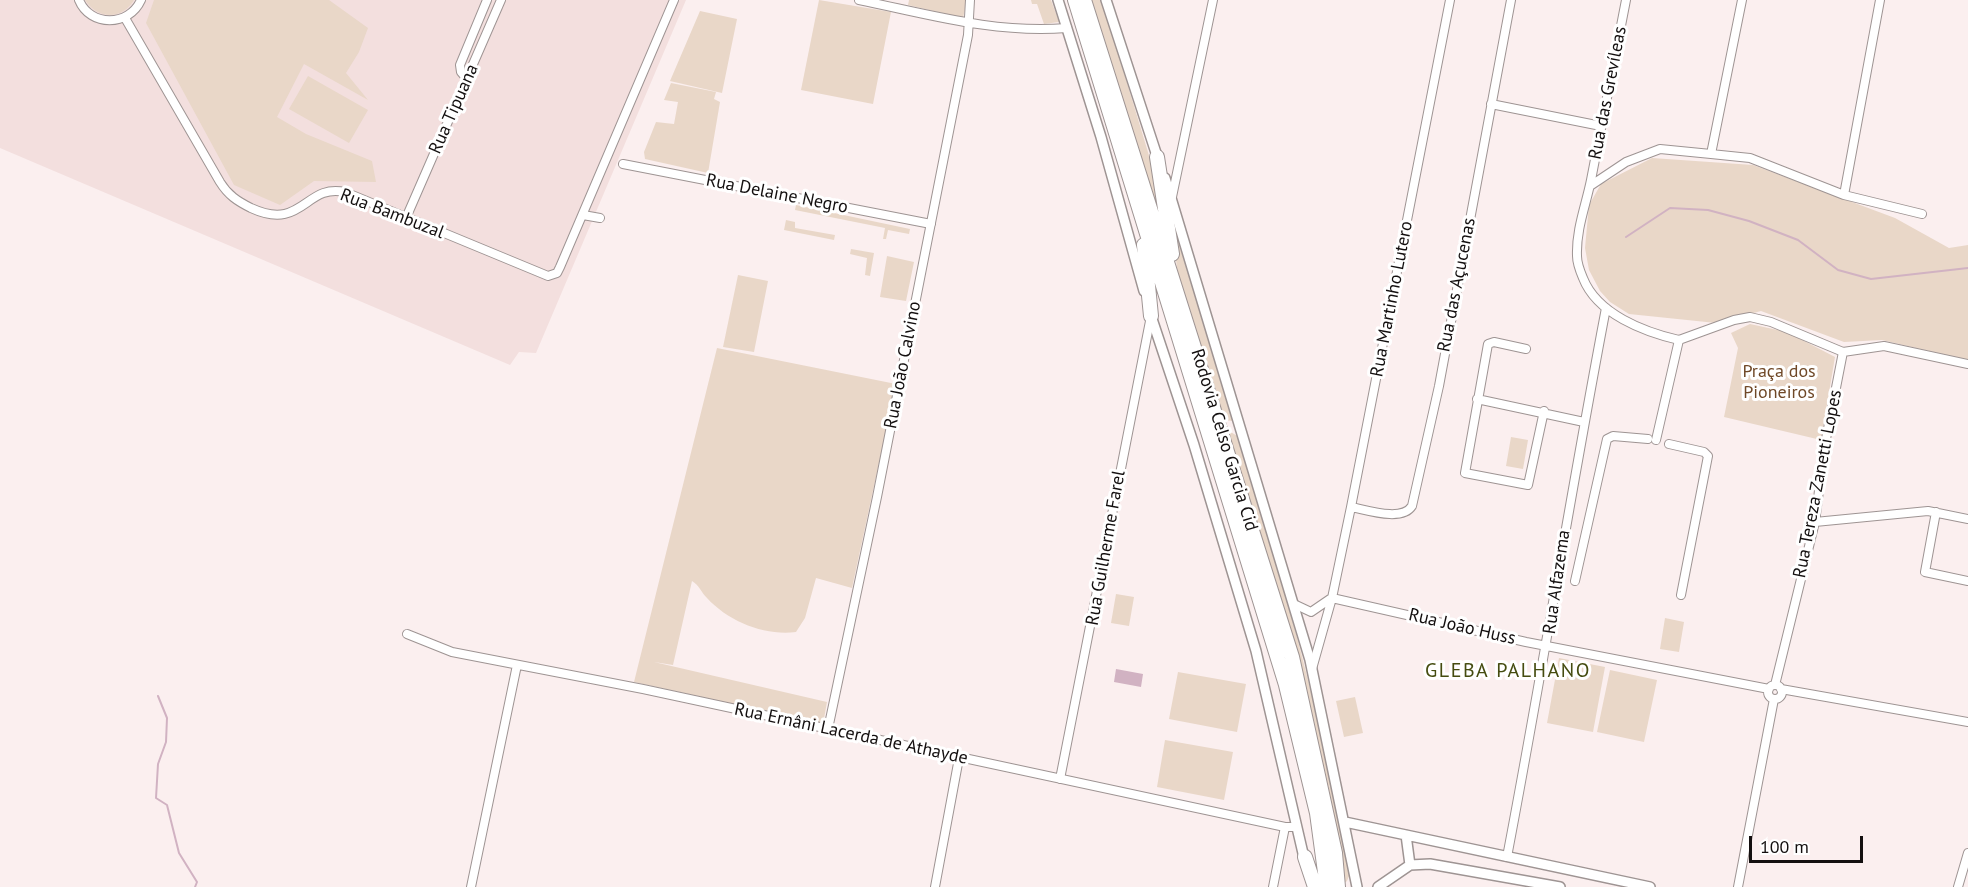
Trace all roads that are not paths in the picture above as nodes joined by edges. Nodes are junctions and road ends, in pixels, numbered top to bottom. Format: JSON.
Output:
{"nodes":[{"id":1,"x":79,"y":0,"type":"edge"},
{"id":2,"x":141,"y":0,"type":"edge"},
{"id":3,"x":488,"y":0,"type":"edge"},
{"id":4,"x":501,"y":0,"type":"edge"},
{"id":5,"x":674,"y":0,"type":"edge"},
{"id":6,"x":859,"y":0,"type":"edge"},
{"id":7,"x":970,"y":0,"type":"edge"},
{"id":8,"x":1058,"y":0,"type":"edge"},
{"id":9,"x":1075,"y":0,"type":"edge"},
{"id":10,"x":1084,"y":0,"type":"edge"},
{"id":11,"x":1106,"y":0,"type":"edge"},
{"id":12,"x":1214,"y":0,"type":"edge"},
{"id":13,"x":1449,"y":0,"type":"edge"},
{"id":14,"x":1511,"y":0,"type":"edge"},
{"id":15,"x":1626,"y":0,"type":"edge"},
{"id":16,"x":1742,"y":0,"type":"edge"},
{"id":17,"x":1880,"y":0,"type":"edge"},
{"id":18,"x":124,"y":18,"type":"junction"},
{"id":19,"x":968,"y":24,"type":"junction"},
{"id":20,"x":1067,"y":28,"type":"junction"},
{"id":21,"x":466,"y":79,"type":"junction"},
{"id":22,"x":1491,"y":104,"type":"junction"},
{"id":23,"x":1601,"y":126,"type":"junction"},
{"id":24,"x":1711,"y":154,"type":"junction"},
{"id":25,"x":1157,"y":157,"type":"junction"},
{"id":26,"x":623,"y":164,"type":"dead end"},
{"id":27,"x":1590,"y":186,"type":"junction"},
{"id":28,"x":1844,"y":195,"type":"junction"},
{"id":29,"x":1172,"y":197,"type":"junction"},
{"id":30,"x":1922,"y":214,"type":"dead end"},
{"id":31,"x":583,"y":215,"type":"junction"},
{"id":32,"x":1141,"y":216,"type":"junction"},
{"id":33,"x":406,"y":218,"type":"junction"},
{"id":34,"x":600,"y":218,"type":"dead end"},
{"id":35,"x":931,"y":224,"type":"junction"},
{"id":36,"x":1174,"y":283,"type":"junction"},
{"id":37,"x":1606,"y":308,"type":"junction"},
{"id":38,"x":1151,"y":316,"type":"junction"},
{"id":39,"x":1679,"y":340,"type":"junction"},
{"id":40,"x":1526,"y":349,"type":"dead end"},
{"id":41,"x":1843,"y":352,"type":"junction"},
{"id":42,"x":1968,"y":364,"type":"edge"},
{"id":43,"x":1477,"y":399,"type":"junction"},
{"id":44,"x":1544,"y":411,"type":"junction"},
{"id":45,"x":1584,"y":422,"type":"junction"},
{"id":46,"x":1652,"y":440,"type":"junction"},
{"id":47,"x":1352,"y":507,"type":"junction"},
{"id":48,"x":1932,"y":511,"type":"junction"},
{"id":49,"x":1968,"y":519,"type":"edge"},
{"id":50,"x":1815,"y":522,"type":"junction"},
{"id":51,"x":1575,"y":581,"type":"dead end"},
{"id":52,"x":1968,"y":581,"type":"edge"},
{"id":53,"x":1681,"y":595,"type":"dead end"},
{"id":54,"x":1332,"y":598,"type":"junction"},
{"id":55,"x":1294,"y":604,"type":"junction"},
{"id":56,"x":407,"y":634,"type":"dead end"},
{"id":57,"x":1547,"y":645,"type":"junction"},
{"id":58,"x":517,"y":665,"type":"junction"},
{"id":59,"x":1312,"y":669,"type":"junction"},
{"id":60,"x":1775,"y":688,"type":"junction"},
{"id":61,"x":1965,"y":723,"type":"edge"},
{"id":62,"x":828,"y":729,"type":"junction"},
{"id":63,"x":959,"y":759,"type":"junction"},
{"id":64,"x":1060,"y":779,"type":"junction"},
{"id":65,"x":1345,"y":822,"type":"junction"},
{"id":66,"x":1285,"y":827,"type":"junction"},
{"id":67,"x":1297,"y":827,"type":"junction"},
{"id":68,"x":1406,"y":835,"type":"junction"},
{"id":69,"x":1305,"y":857,"type":"junction"},
{"id":70,"x":1508,"y":857,"type":"junction"},
{"id":71,"x":1968,"y":857,"type":"edge"},
{"id":72,"x":1410,"y":866,"type":"junction"},
{"id":73,"x":1503,"y":875,"type":"junction"},
{"id":74,"x":471,"y":887,"type":"edge"},
{"id":75,"x":935,"y":887,"type":"edge"},
{"id":76,"x":1273,"y":887,"type":"edge"},
{"id":77,"x":1308,"y":887,"type":"edge"},
{"id":78,"x":1315,"y":887,"type":"edge"},
{"id":79,"x":1327,"y":887,"type":"edge"},
{"id":80,"x":1338,"y":887,"type":"edge"},
{"id":81,"x":1358,"y":887,"type":"edge"},
{"id":82,"x":1378,"y":887,"type":"edge"},
{"id":83,"x":1560,"y":887,"type":"edge"},
{"id":84,"x":1650,"y":887,"type":"edge"},
{"id":85,"x":1738,"y":887,"type":"edge"},
{"id":86,"x":1958,"y":887,"type":"edge"}],
"edges":[{"from":1,"to":18,"type":"street"},
{"from":2,"to":18,"type":"street"},
{"from":3,"to":21,"type":"street"},
{"from":4,"to":21,"type":"street","name":"Rua Tipuana"},
{"from":5,"to":31,"type":"street","name":"Rua Bambuzal"},
{"from":6,"to":19,"type":"street"},
{"from":7,"to":19,"type":"street","name":"Rua João Calvino"},
{"from":8,"to":20,"type":"street","name":"Rodovia Celso Garcia Cid"},
{"from":9,"to":32,"type":"highway","name":"Rodovia Celso Garcia Cid"},
{"from":10,"to":36,"type":"highway","name":"Rodovia Celso Garcia Cid"},
{"from":11,"to":25,"type":"street","name":"Rodovia Celso Garcia Cid"},
{"from":12,"to":29,"type":"street"},
{"from":13,"to":47,"type":"street","name":"Rua Martinho Lutero"},
{"from":14,"to":22,"type":"street","name":"Rua das Açucenas"},
{"from":15,"to":23,"type":"street","name":"Rua das Grevíleas"},
{"from":16,"to":24,"type":"street"},
{"from":17,"to":28,"type":"street"},
{"from":18,"to":33,"type":"street","name":"Rua Bambuzal"},
{"from":19,"to":20,"type":"street"},
{"from":19,"to":35,"type":"street","name":"Rua João Calvino"},
{"from":20,"to":38,"type":"street","name":"Rodovia Celso Garcia Cid"},
{"from":21,"to":33,"type":"street","name":"Rua Tipuana"},
{"from":22,"to":23,"type":"street"},
{"from":22,"to":47,"type":"street","name":"Rua das Açucenas"},
{"from":23,"to":27,"type":"street","name":"Rua das Grevíleas"},
{"from":24,"to":27,"type":"street"},
{"from":24,"to":28,"type":"street"},
{"from":25,"to":29,"type":"street","name":"Rodovia Celso Garcia Cid"},
{"from":25,"to":36,"type":"highway"},
{"from":26,"to":35,"type":"street","name":"Rua Delaine Negro"},
{"from":27,"to":37,"type":"street","name":"Rua das Grevíleas"},
{"from":28,"to":30,"type":"street"},
{"from":29,"to":55,"type":"street","name":"Rodovia Celso Garcia Cid"},
{"from":31,"to":33,"type":"street","name":"Rua Bambuzal"},
{"from":31,"to":34,"type":"street"},
{"from":32,"to":38,"type":"highway"},
{"from":32,"to":79,"type":"highway","name":"Rodovia Celso Garcia Cid"},
{"from":35,"to":62,"type":"street","name":"Rua João Calvino"},
{"from":36,"to":80,"type":"highway","name":"Rodovia Celso Garcia Cid"},
{"from":37,"to":39,"type":"street"},
{"from":37,"to":45,"type":"street","name":"Rua Alfazema"},
{"from":38,"to":64,"type":"street","name":"Rua Guilherme Farel"},
{"from":38,"to":67,"type":"street","name":"Rodovia Celso Garcia Cid"},
{"from":39,"to":41,"type":"street"},
{"from":39,"to":46,"type":"street"},
{"from":40,"to":43,"type":"street"},
{"from":41,"to":42,"type":"street"},
{"from":41,"to":50,"type":"street","name":"Rua Tereza Zanetti Lopes"},
{"from":43,"to":44,"type":"street"},
{"from":43,"to":44,"type":"street"},
{"from":44,"to":45,"type":"street"},
{"from":45,"to":57,"type":"street","name":"Rua Alfazema"},
{"from":46,"to":51,"type":"street"},
{"from":46,"to":53,"type":"street"},
{"from":47,"to":54,"type":"street","name":"Rua Martinho Lutero"},
{"from":48,"to":49,"type":"street"},
{"from":48,"to":50,"type":"street"},
{"from":48,"to":52,"type":"street"},
{"from":50,"to":60,"type":"street","name":"Rua Tereza Zanetti Lopes"},
{"from":54,"to":55,"type":"street"},
{"from":54,"to":57,"type":"street","name":"Rua João Huss"},
{"from":54,"to":59,"type":"street"},
{"from":55,"to":59,"type":"street","name":"Rodovia Celso Garcia Cid"},
{"from":56,"to":58,"type":"street","name":"Rua Ernâni Lacerda de Athayde"},
{"from":57,"to":60,"type":"street","name":"Rua João Huss"},
{"from":57,"to":70,"type":"street","name":"Rua Alfazema"},
{"from":58,"to":62,"type":"street","name":"Rua Ernâni Lacerda de Athayde"},
{"from":58,"to":74,"type":"street"},
{"from":59,"to":65,"type":"street","name":"Rodovia Celso Garcia Cid"},
{"from":60,"to":61,"type":"street","name":"Rua João Huss"},
{"from":60,"to":85,"type":"street"},
{"from":62,"to":63,"type":"street","name":"Rua Ernâni Lacerda de Athayde"},
{"from":63,"to":64,"type":"street","name":"Rua Ernâni Lacerda de Athayde"},
{"from":63,"to":75,"type":"street"},
{"from":64,"to":66,"type":"street","name":"Rua Ernâni Lacerda de Athayde"},
{"from":65,"to":68,"type":"street"},
{"from":65,"to":81,"type":"street","name":"Rodovia Celso Garcia Cid"},
{"from":66,"to":67,"type":"street","name":"Rua Ernâni Lacerda de Athayde"},
{"from":66,"to":76,"type":"street"},
{"from":67,"to":69,"type":"street","name":"Rodovia Celso Garcia Cid"},
{"from":68,"to":70,"type":"street"},
{"from":68,"to":72,"type":"street"},
{"from":69,"to":77,"type":"street","name":"Rodovia Celso Garcia Cid"},
{"from":69,"to":78,"type":"highway"},
{"from":70,"to":73,"type":"street"},
{"from":70,"to":84,"type":"street"},
{"from":71,"to":86,"type":"street"},
{"from":72,"to":73,"type":"street"},
{"from":72,"to":82,"type":"street"},
{"from":73,"to":83,"type":"street"}]}
